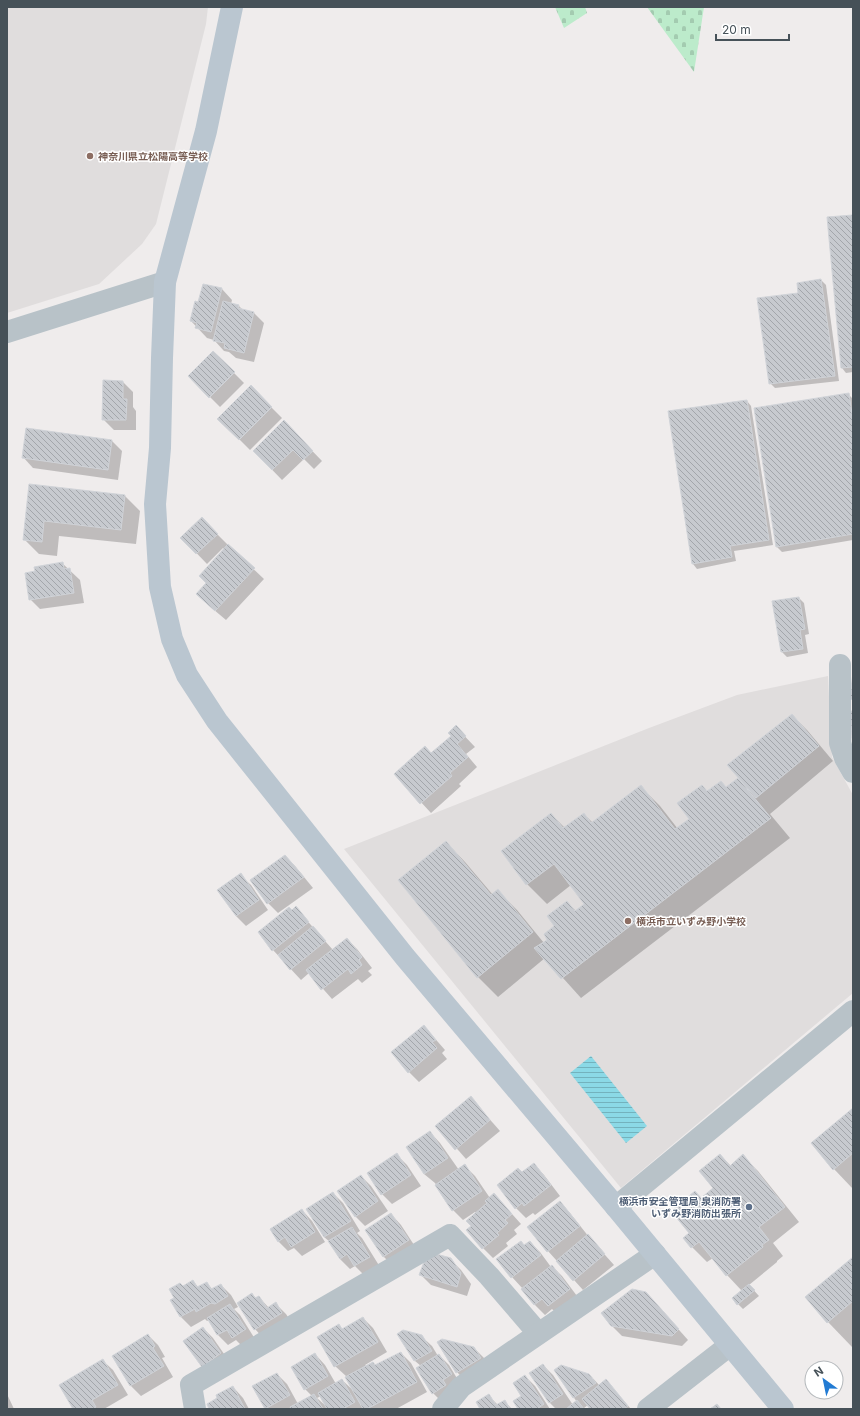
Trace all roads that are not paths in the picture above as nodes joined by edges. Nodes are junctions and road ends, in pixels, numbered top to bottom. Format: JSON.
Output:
{"nodes":[{"id":1,"x":232,"y":7,"type":"edge"},
{"id":2,"x":166,"y":282,"type":"junction"},
{"id":3,"x":7,"y":332,"type":"edge"},
{"id":4,"x":840,"y":665,"type":"dead end"},
{"id":5,"x":853,"y":772,"type":"edge"},
{"id":6,"x":853,"y":1011,"type":"edge"},
{"id":7,"x":616,"y":1207,"type":"junction"},
{"id":8,"x":655,"y":1254,"type":"junction"},
{"id":9,"x":538,"y":1333,"type":"junction"},
{"id":10,"x":730,"y":1345,"type":"junction"},
{"id":11,"x":195,"y":1409,"type":"edge"},
{"id":12,"x":443,"y":1409,"type":"edge"},
{"id":13,"x":648,"y":1409,"type":"edge"},
{"id":14,"x":783,"y":1409,"type":"edge"}],
"edges":[{"from":1,"to":2,"type":"street"},
{"from":2,"to":3,"type":"street"},
{"from":2,"to":7,"type":"street"},
{"from":4,"to":5,"type":"street"},
{"from":6,"to":7,"type":"street"},
{"from":7,"to":8,"type":"street"},
{"from":8,"to":9,"type":"street"},
{"from":8,"to":10,"type":"street"},
{"from":9,"to":11,"type":"street"},
{"from":9,"to":12,"type":"street"},
{"from":10,"to":13,"type":"street"},
{"from":10,"to":14,"type":"street"}]}
